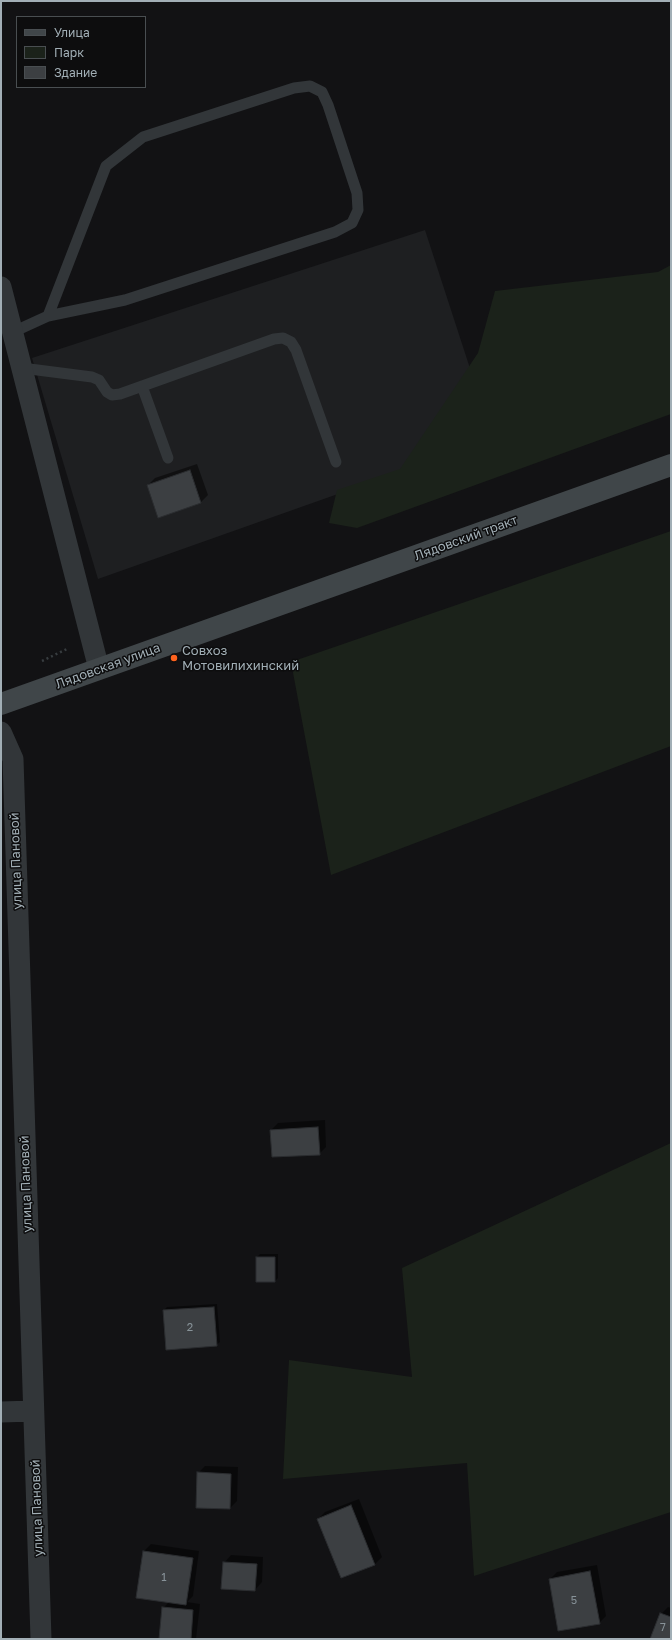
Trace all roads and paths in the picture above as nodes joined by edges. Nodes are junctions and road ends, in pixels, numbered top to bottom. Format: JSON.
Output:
{"nodes":[{"id":1,"x":1,"y":287,"type":"edge"},
{"id":2,"x":48,"y":316,"type":"junction"},
{"id":3,"x":12,"y":332,"type":"junction"},
{"id":4,"x":22,"y":368,"type":"junction"},
{"id":5,"x":142,"y":386,"type":"junction"},
{"id":6,"x":168,"y":458,"type":"dead end"},
{"id":7,"x":336,"y":462,"type":"dead end"},
{"id":8,"x":671,"y":465,"type":"edge"},
{"id":9,"x":260,"y":612,"type":"joint"},
{"id":10,"x":91,"y":637,"type":"junction"},
{"id":11,"x":39,"y":662,"type":"dead end"},
{"id":12,"x":99,"y":669,"type":"junction"},
{"id":13,"x":1,"y":704,"type":"edge"},
{"id":14,"x":1,"y":732,"type":"edge"},
{"id":15,"x":33,"y":1411,"type":"junction"},
{"id":16,"x":1,"y":1412,"type":"edge"},
{"id":17,"x":41,"y":1639,"type":"edge"}],
"edges":[{"from":1,"to":3,"type":"street"},
{"from":2,"to":2,"type":"lane"},
{"from":2,"to":3,"type":"lane"},
{"from":3,"to":4,"type":"street"},
{"from":4,"to":5,"type":"lane"},
{"from":4,"to":10,"type":"street"},
{"from":5,"to":6,"type":"lane"},
{"from":5,"to":7,"type":"lane"},
{"from":8,"to":9,"type":"main road","name":"Лядовский тракт"},
{"from":9,"to":12,"type":"main road","name":"Лядовская улица"},
{"from":10,"to":11,"type":"path"},
{"from":10,"to":12,"type":"street"},
{"from":12,"to":13,"type":"main road","name":"Лядовская улица"},
{"from":14,"to":15,"type":"street","name":"улица Пановой"},
{"from":15,"to":16,"type":"street"},
{"from":15,"to":17,"type":"street","name":"улица Пановой"}]}
